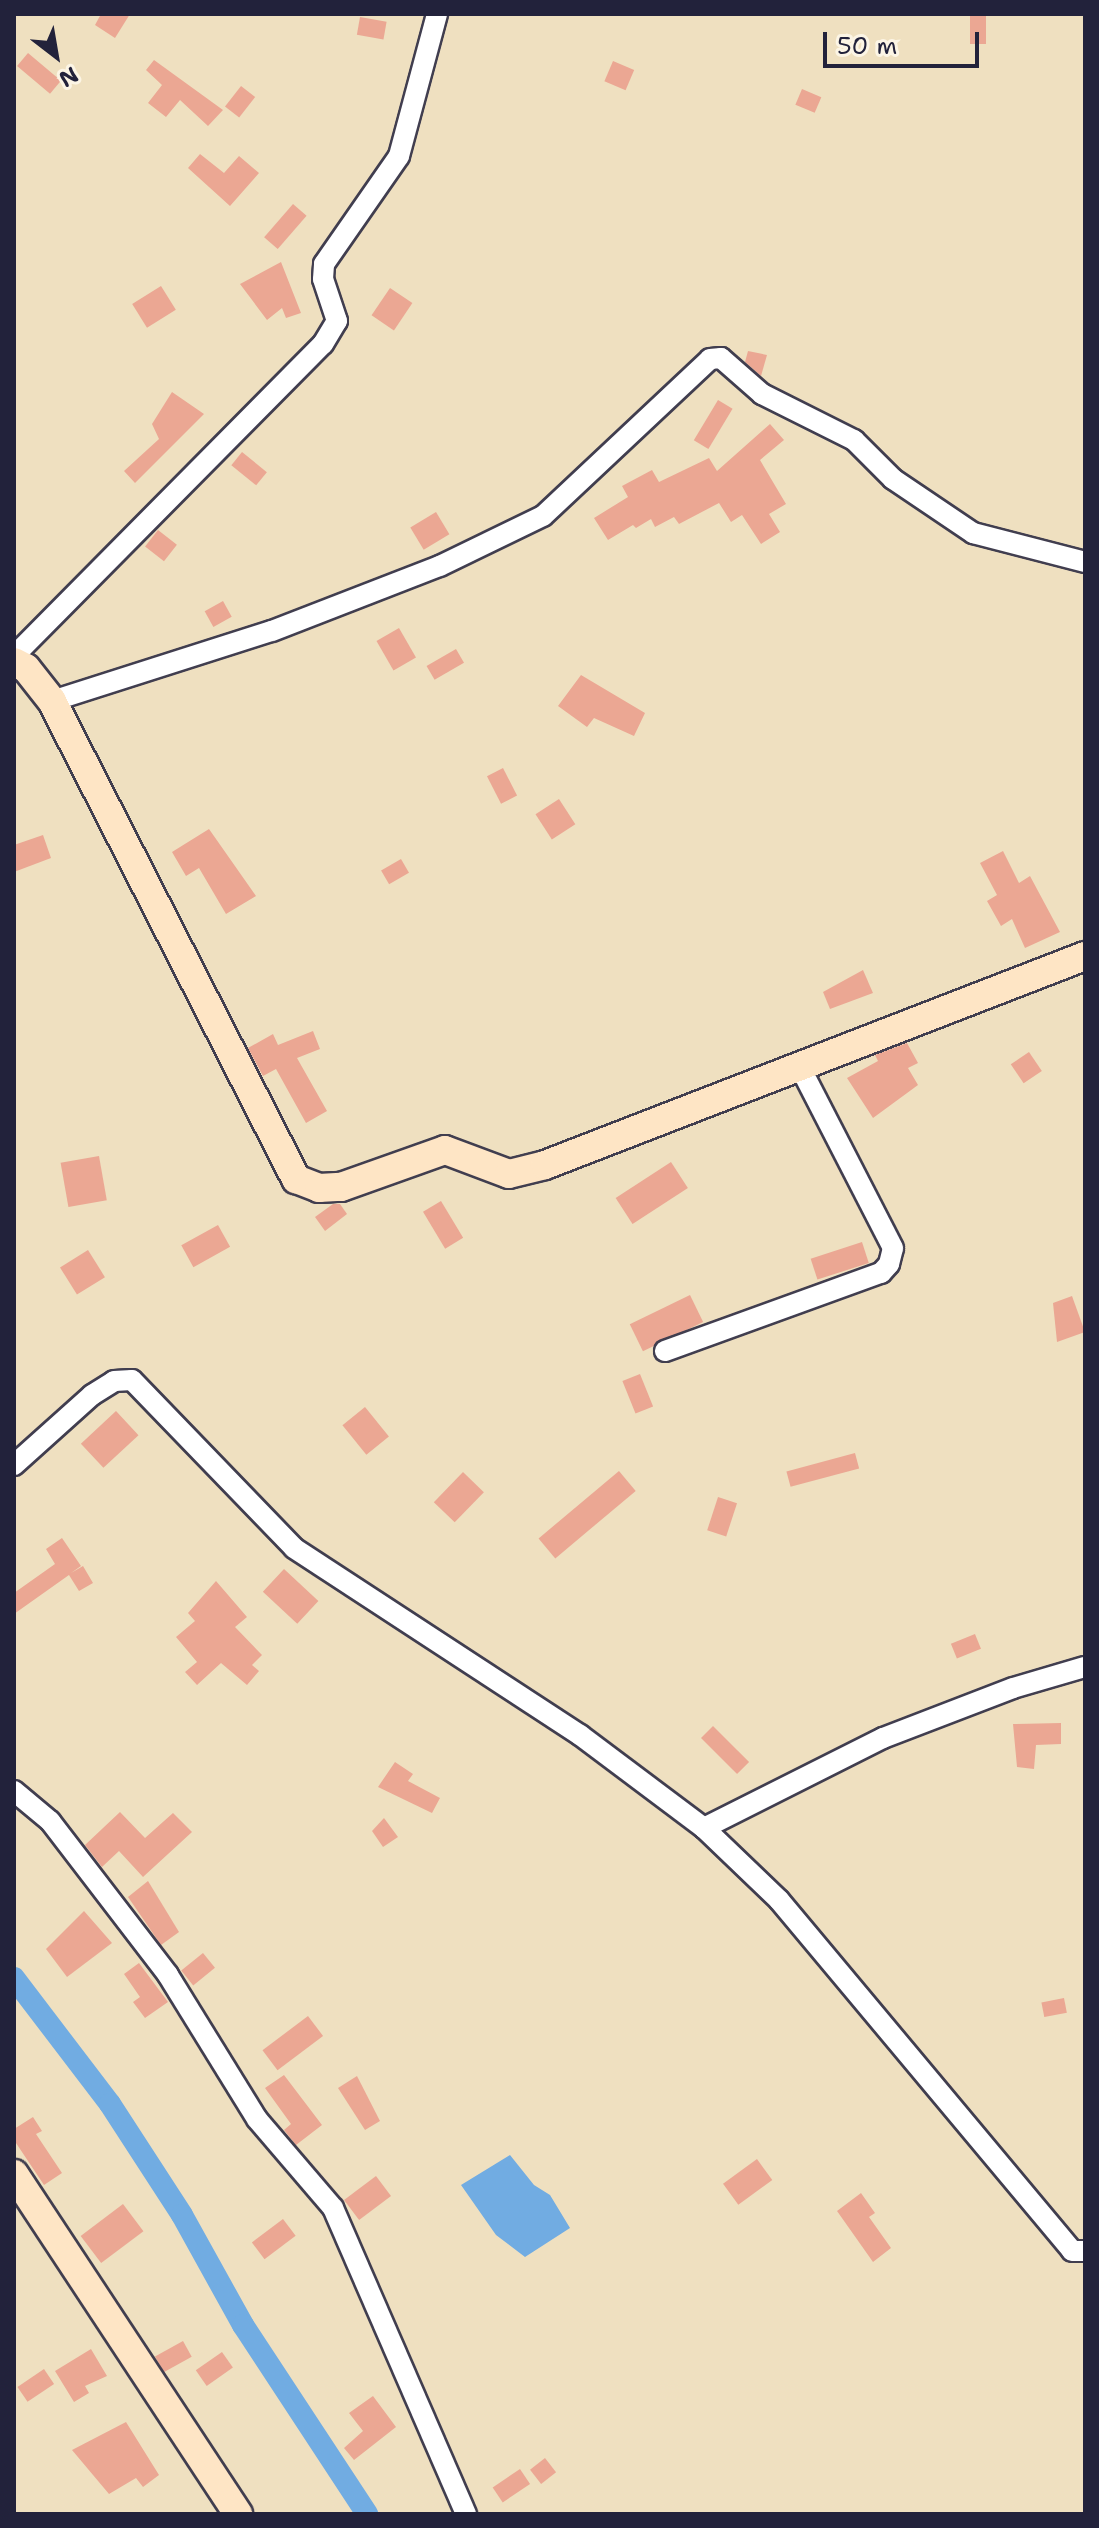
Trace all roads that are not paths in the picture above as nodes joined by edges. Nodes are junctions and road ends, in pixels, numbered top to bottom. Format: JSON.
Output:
{"nodes":[{"id":1,"x":437,"y":14,"type":"edge"},
{"id":2,"x":1085,"y":562,"type":"edge"},
{"id":3,"x":14,"y":659,"type":"edge"},
{"id":4,"x":52,"y":701,"type":"junction"},
{"id":5,"x":1085,"y":956,"type":"edge"},
{"id":6,"x":800,"y":1067,"type":"junction"},
{"id":7,"x":665,"y":1351,"type":"dead end"},
{"id":8,"x":14,"y":1465,"type":"edge"},
{"id":9,"x":1085,"y":1667,"type":"edge"},
{"id":10,"x":14,"y":1791,"type":"edge"},
{"id":11,"x":704,"y":1828,"type":"junction"},
{"id":12,"x":14,"y":2174,"type":"edge"},
{"id":13,"x":1085,"y":2251,"type":"edge"},
{"id":14,"x":238,"y":2514,"type":"edge"},
{"id":15,"x":466,"y":2514,"type":"edge"}],
"edges":[{"from":1,"to":3,"type":"street"},
{"from":2,"to":4,"type":"street"},
{"from":3,"to":4,"type":"main road"},
{"from":4,"to":6,"type":"main road"},
{"from":5,"to":6,"type":"main road"},
{"from":6,"to":7,"type":"street"},
{"from":8,"to":11,"type":"street"},
{"from":9,"to":11,"type":"street"},
{"from":10,"to":15,"type":"street"},
{"from":11,"to":13,"type":"street"},
{"from":12,"to":14,"type":"main road"}]}
